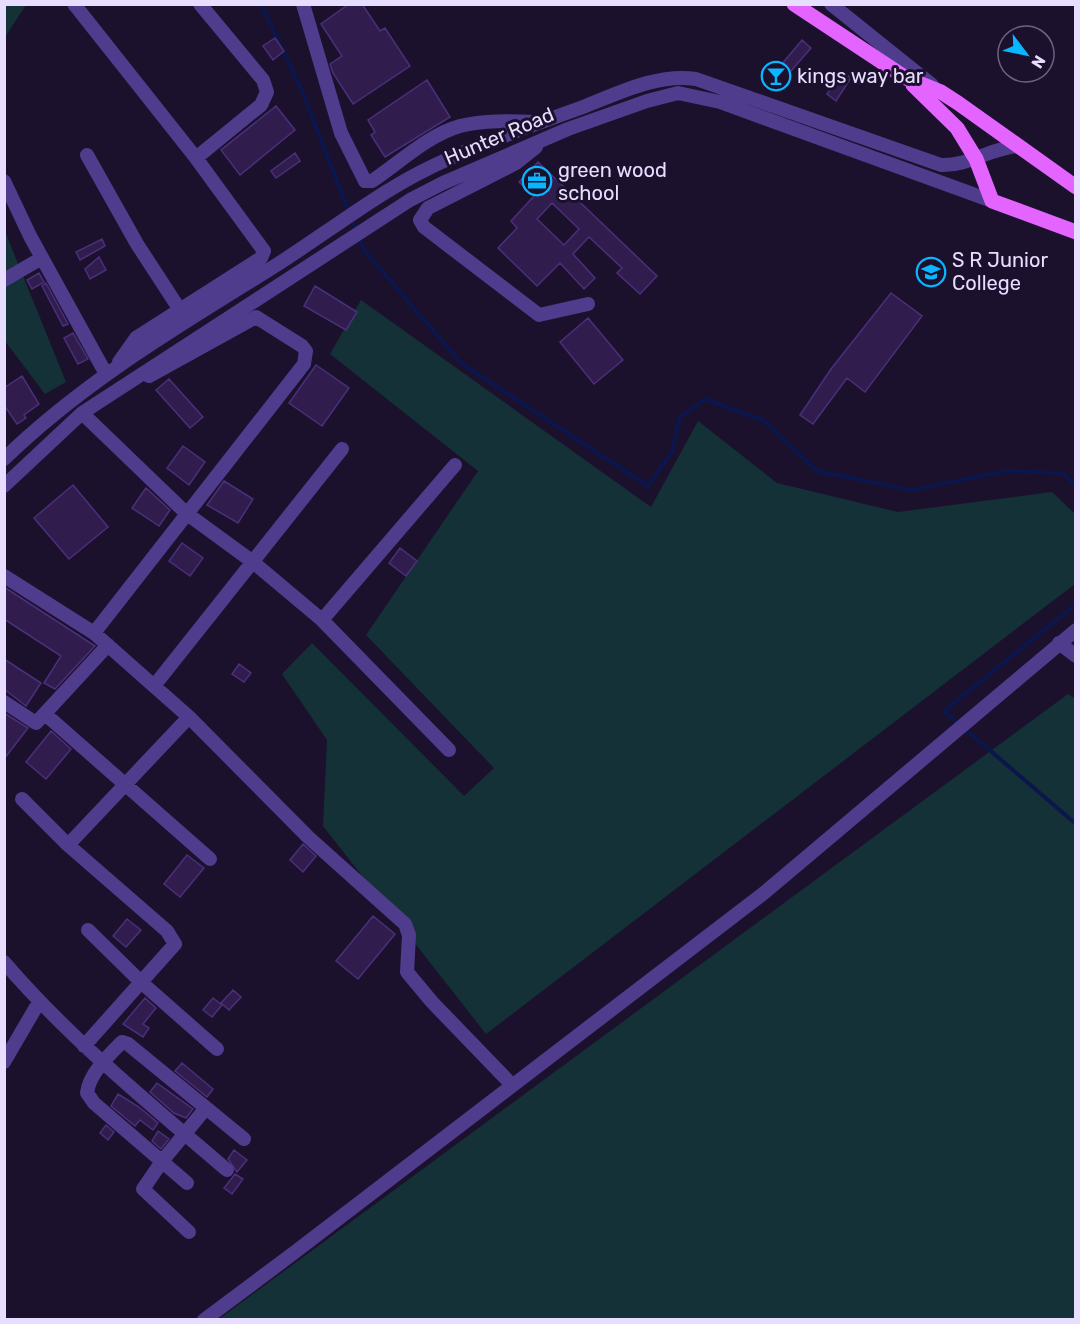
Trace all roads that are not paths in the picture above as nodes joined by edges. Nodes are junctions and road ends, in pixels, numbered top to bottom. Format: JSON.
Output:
{"nodes":[{"id":1,"x":74,"y":4,"type":"edge"},
{"id":2,"x":200,"y":4,"type":"edge"},
{"id":3,"x":303,"y":4,"type":"edge"},
{"id":4,"x":794,"y":4,"type":"edge"},
{"id":5,"x":831,"y":4,"type":"edge"},
{"id":6,"x":906,"y":78,"type":"junction"},
{"id":7,"x":941,"y":92,"type":"junction"},
{"id":8,"x":540,"y":123,"type":"junction"},
{"id":9,"x":544,"y":140,"type":"junction"},
{"id":10,"x":1018,"y":146,"type":"junction"},
{"id":11,"x":87,"y":155,"type":"dead end"},
{"id":12,"x":196,"y":158,"type":"junction"},
{"id":13,"x":976,"y":159,"type":"junction"},
{"id":14,"x":4,"y":181,"type":"edge"},
{"id":15,"x":1076,"y":187,"type":"edge"},
{"id":16,"x":992,"y":201,"type":"junction"},
{"id":17,"x":1074,"y":228,"type":"edge"},
{"id":18,"x":42,"y":258,"type":"junction"},
{"id":19,"x":4,"y":280,"type":"edge"},
{"id":20,"x":588,"y":304,"type":"dead end"},
{"id":21,"x":180,"y":310,"type":"junction"},
{"id":22,"x":111,"y":370,"type":"junction"},
{"id":23,"x":129,"y":380,"type":"junction"},
{"id":24,"x":82,"y":412,"type":"junction"},
{"id":25,"x":4,"y":438,"type":"edge"},
{"id":26,"x":342,"y":449,"type":"dead end"},
{"id":27,"x":8,"y":455,"type":"edge"},
{"id":28,"x":455,"y":465,"type":"dead end"},
{"id":29,"x":4,"y":486,"type":"edge"},
{"id":30,"x":186,"y":513,"type":"junction"},
{"id":31,"x":253,"y":562,"type":"junction"},
{"id":32,"x":4,"y":576,"type":"edge"},
{"id":33,"x":322,"y":620,"type":"junction"},
{"id":34,"x":1076,"y":630,"type":"edge"},
{"id":35,"x":94,"y":633,"type":"junction"},
{"id":36,"x":1059,"y":643,"type":"junction"},
{"id":37,"x":108,"y":645,"type":"junction"},
{"id":38,"x":1076,"y":656,"type":"edge"},
{"id":39,"x":154,"y":686,"type":"junction"},
{"id":40,"x":4,"y":702,"type":"edge"},
{"id":41,"x":45,"y":714,"type":"junction"},
{"id":42,"x":189,"y":717,"type":"junction"},
{"id":43,"x":449,"y":750,"type":"dead end"},
{"id":44,"x":125,"y":784,"type":"junction"},
{"id":45,"x":22,"y":799,"type":"dead end"},
{"id":46,"x":68,"y":845,"type":"junction"},
{"id":47,"x":210,"y":859,"type":"dead end"},
{"id":48,"x":88,"y":930,"type":"dead end"},
{"id":49,"x":4,"y":962,"type":"edge"},
{"id":50,"x":142,"y":983,"type":"junction"},
{"id":51,"x":39,"y":1002,"type":"junction"},
{"id":52,"x":84,"y":1046,"type":"junction"},
{"id":53,"x":217,"y":1049,"type":"dead end"},
{"id":54,"x":4,"y":1062,"type":"edge"},
{"id":55,"x":103,"y":1063,"type":"junction"},
{"id":56,"x":512,"y":1085,"type":"junction"},
{"id":57,"x":206,"y":1108,"type":"junction"},
{"id":58,"x":185,"y":1134,"type":"junction"},
{"id":59,"x":244,"y":1139,"type":"dead end"},
{"id":60,"x":163,"y":1160,"type":"junction"},
{"id":61,"x":227,"y":1170,"type":"dead end"},
{"id":62,"x":188,"y":1183,"type":"dead end"},
{"id":63,"x":189,"y":1232,"type":"dead end"},
{"id":64,"x":204,"y":1320,"type":"edge"}],
"edges":[{"from":1,"to":12,"type":"street"},
{"from":2,"to":12,"type":"street"},
{"from":3,"to":8,"type":"street"},
{"from":4,"to":6,"type":"main road"},
{"from":5,"to":7,"type":"street"},
{"from":6,"to":7,"type":"main road"},
{"from":6,"to":13,"type":"main road"},
{"from":7,"to":10,"type":"main road"},
{"from":8,"to":13,"type":"street","name":"Hunter Road"},
{"from":8,"to":22,"type":"street","name":"Hunter Road"},
{"from":9,"to":16,"type":"street","name":"Hunter Road"},
{"from":9,"to":20,"type":"street"},
{"from":9,"to":23,"type":"street","name":"Hunter Road"},
{"from":10,"to":13,"type":"street","name":"Hunter Road"},
{"from":10,"to":15,"type":"main road"},
{"from":11,"to":21,"type":"street"},
{"from":12,"to":21,"type":"street"},
{"from":13,"to":16,"type":"main road"},
{"from":14,"to":18,"type":"street"},
{"from":16,"to":17,"type":"main road","name":"Hunter Road"},
{"from":18,"to":19,"type":"street"},
{"from":18,"to":22,"type":"street"},
{"from":21,"to":22,"type":"street"},
{"from":22,"to":27,"type":"street","name":"Hunter Road"},
{"from":23,"to":24,"type":"street","name":"Hunter Road"},
{"from":23,"to":30,"type":"street"},
{"from":24,"to":29,"type":"street","name":"Hunter Road"},
{"from":24,"to":30,"type":"street"},
{"from":25,"to":27,"type":"street"},
{"from":26,"to":31,"type":"street"},
{"from":28,"to":33,"type":"street"},
{"from":30,"to":31,"type":"street"},
{"from":30,"to":35,"type":"street"},
{"from":31,"to":33,"type":"street"},
{"from":31,"to":39,"type":"street"},
{"from":32,"to":35,"type":"street"},
{"from":33,"to":43,"type":"street"},
{"from":34,"to":36,"type":"street"},
{"from":35,"to":37,"type":"street"},
{"from":36,"to":38,"type":"street"},
{"from":36,"to":56,"type":"street"},
{"from":37,"to":39,"type":"street"},
{"from":37,"to":41,"type":"street"},
{"from":39,"to":42,"type":"street"},
{"from":40,"to":41,"type":"street"},
{"from":41,"to":44,"type":"street"},
{"from":42,"to":44,"type":"street"},
{"from":42,"to":56,"type":"street"},
{"from":44,"to":46,"type":"street"},
{"from":44,"to":47,"type":"street"},
{"from":45,"to":46,"type":"street"},
{"from":46,"to":50,"type":"street"},
{"from":48,"to":50,"type":"street"},
{"from":49,"to":51,"type":"street"},
{"from":50,"to":52,"type":"street"},
{"from":50,"to":53,"type":"street"},
{"from":51,"to":52,"type":"street"},
{"from":51,"to":54,"type":"street"},
{"from":52,"to":55,"type":"street"},
{"from":55,"to":57,"type":"street"},
{"from":55,"to":58,"type":"street"},
{"from":55,"to":60,"type":"street"},
{"from":56,"to":64,"type":"street"},
{"from":57,"to":58,"type":"street"},
{"from":57,"to":59,"type":"street"},
{"from":58,"to":60,"type":"street"},
{"from":58,"to":61,"type":"street"},
{"from":60,"to":62,"type":"street"},
{"from":60,"to":63,"type":"street"}]}
